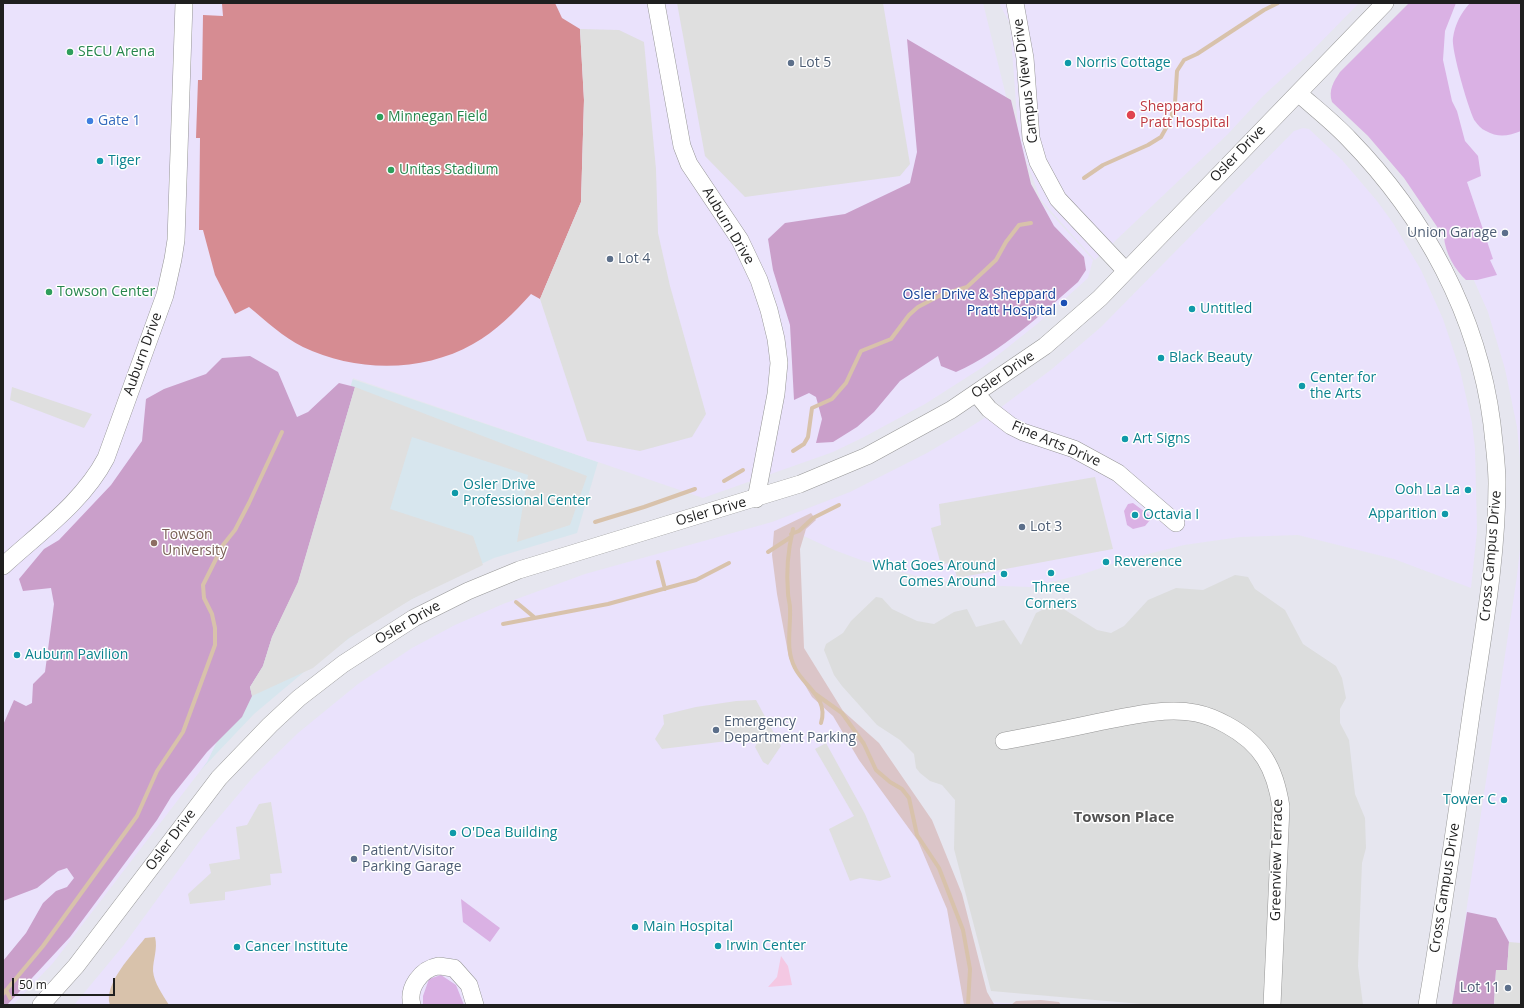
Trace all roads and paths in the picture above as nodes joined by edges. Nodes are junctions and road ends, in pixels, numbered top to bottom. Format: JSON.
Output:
{"nodes":[{"id":1,"x":184,"y":3,"type":"edge"},
{"id":2,"x":656,"y":3,"type":"edge"},
{"id":3,"x":1015,"y":3,"type":"edge"},
{"id":4,"x":1385,"y":3,"type":"edge"},
{"id":5,"x":1298,"y":93,"type":"junction"},
{"id":6,"x":1125,"y":270,"type":"junction"},
{"id":7,"x":976,"y":393,"type":"junction"},
{"id":8,"x":756,"y":499,"type":"junction"},
{"id":9,"x":1176,"y":523,"type":"dead end"},
{"id":10,"x":3,"y":566,"type":"edge"},
{"id":11,"x":1004,"y":741,"type":"dead end"},
{"id":12,"x":50,"y":1002,"type":"edge"},
{"id":13,"x":412,"y":1005,"type":"edge"},
{"id":14,"x":475,"y":1005,"type":"edge"},
{"id":15,"x":1272,"y":1005,"type":"edge"},
{"id":16,"x":1427,"y":1005,"type":"edge"}],
"edges":[{"from":1,"to":10,"type":"street","name":"Auburn Drive"},
{"from":2,"to":8,"type":"street","name":"Auburn Drive"},
{"from":3,"to":6,"type":"street","name":"Campus View Drive"},
{"from":4,"to":5,"type":"street","name":"Osler Drive"},
{"from":5,"to":6,"type":"street","name":"Osler Drive"},
{"from":5,"to":16,"type":"street","name":"Cross Campus Drive"},
{"from":6,"to":7,"type":"street","name":"Osler Drive"},
{"from":7,"to":8,"type":"street","name":"Osler Drive"},
{"from":7,"to":9,"type":"street","name":"Fine Arts Drive"},
{"from":8,"to":12,"type":"street","name":"Osler Drive"},
{"from":11,"to":15,"type":"street","name":"Greenview Terrace"},
{"from":13,"to":14,"type":"street"}]}
